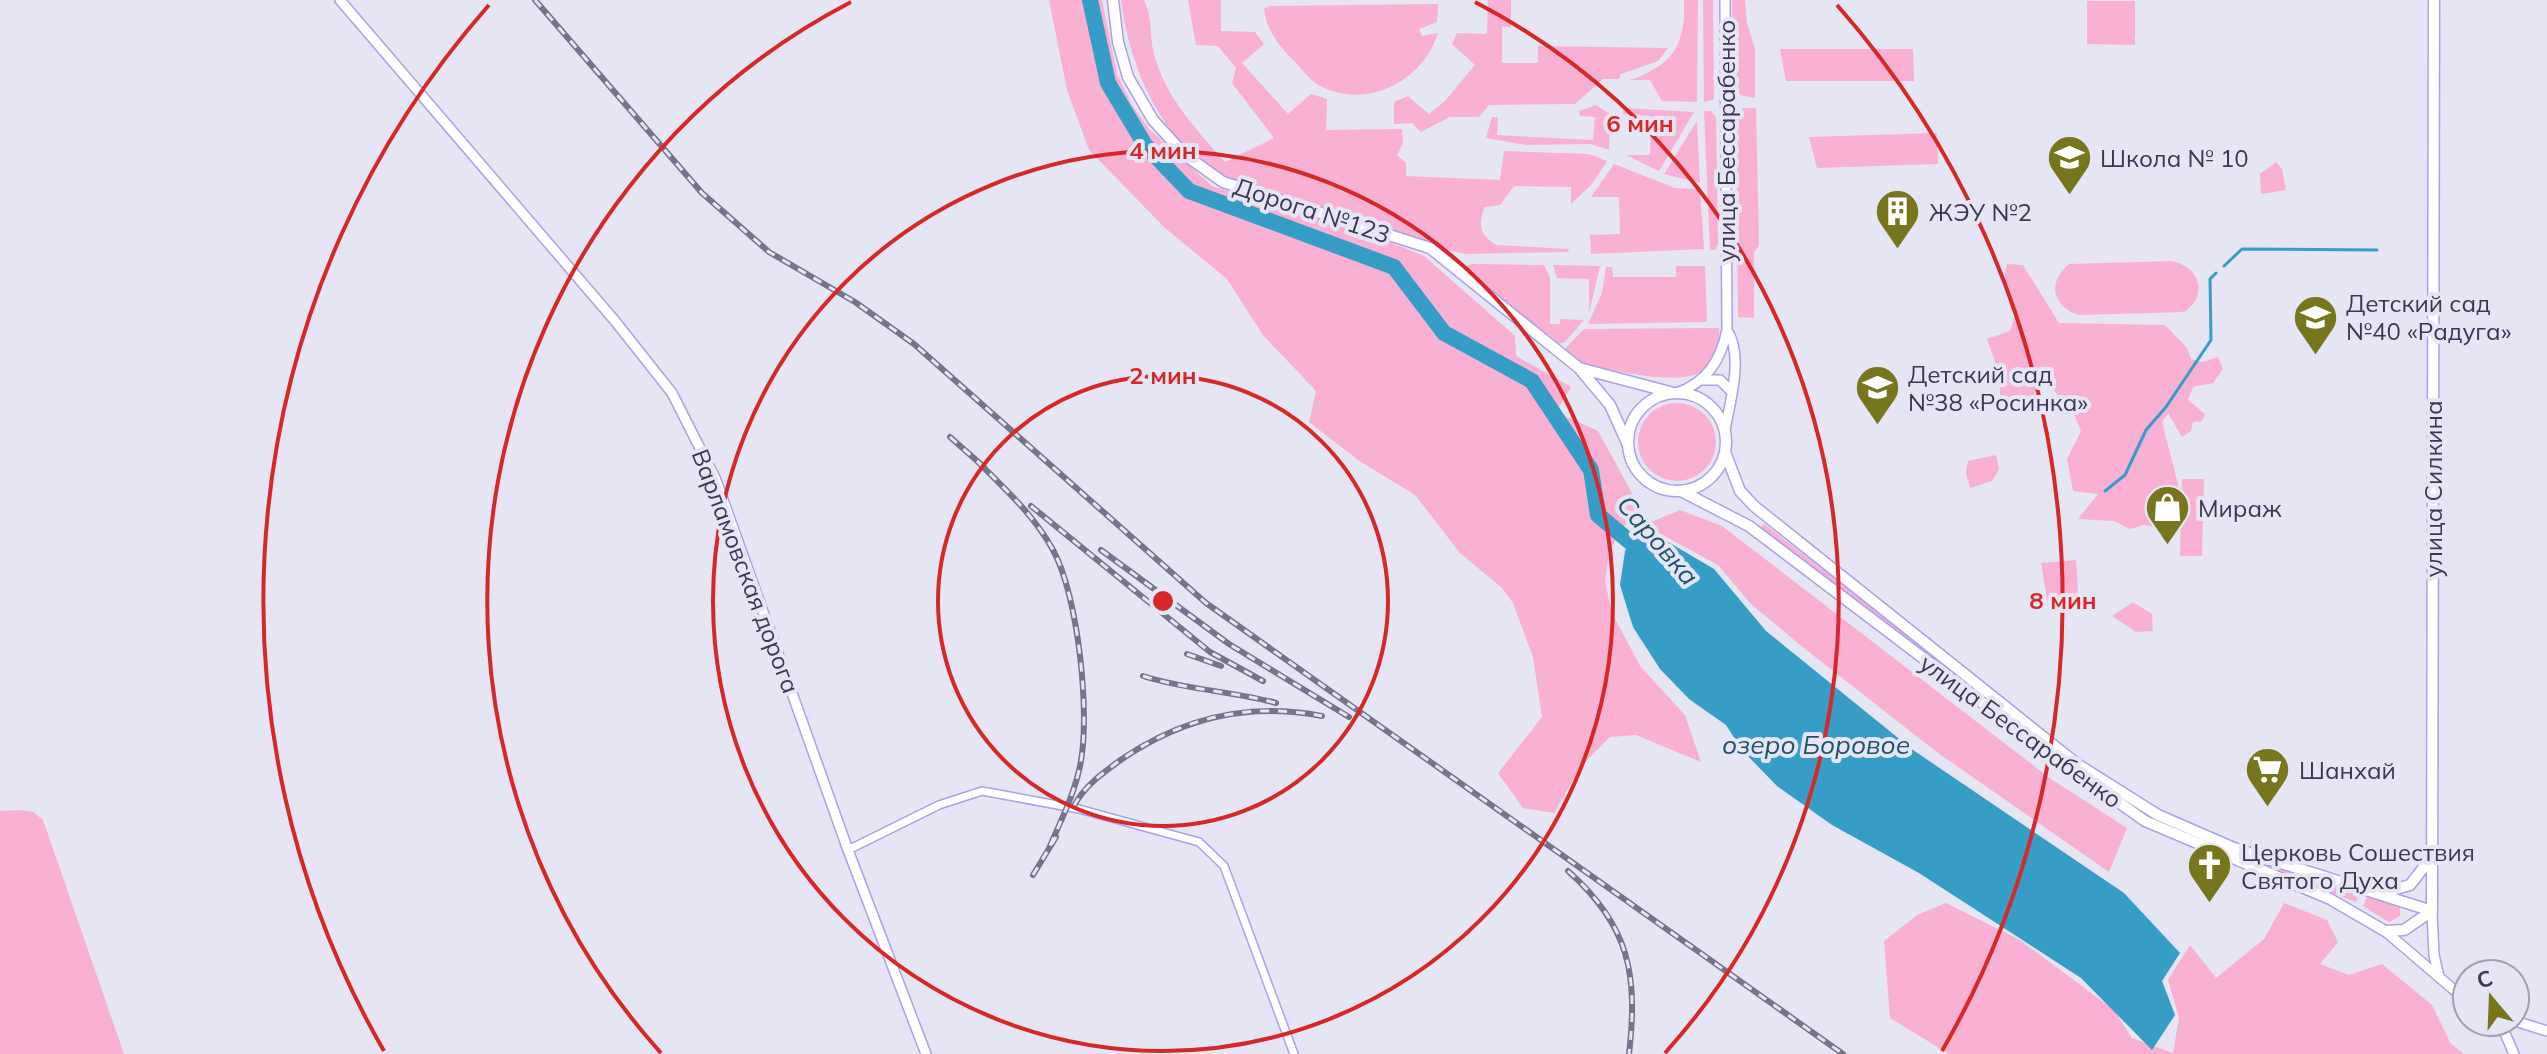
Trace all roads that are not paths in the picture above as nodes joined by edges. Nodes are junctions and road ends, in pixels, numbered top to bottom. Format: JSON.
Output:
{"nodes":[{"id":1,"x":340,"y":0,"type":"edge"},
{"id":2,"x":1113,"y":0,"type":"edge"},
{"id":3,"x":1725,"y":0,"type":"edge"},
{"id":4,"x":2434,"y":0,"type":"edge"},
{"id":5,"x":1727,"y":330,"type":"junction"},
{"id":6,"x":1579,"y":368,"type":"junction"},
{"id":7,"x":1702,"y":380,"type":"junction"},
{"id":8,"x":1732,"y":392,"type":"junction"},
{"id":9,"x":1674,"y":393,"type":"junction"},
{"id":10,"x":1725,"y":430,"type":"junction"},
{"id":11,"x":1628,"y":445,"type":"junction"},
{"id":12,"x":1725,"y":452,"type":"junction"},
{"id":13,"x":1681,"y":491,"type":"junction"},
{"id":14,"x":2029,"y":732,"type":"junction"},
{"id":15,"x":848,"y":850,"type":"junction"},
{"id":16,"x":2432,"y":856,"type":"junction"},
{"id":17,"x":2380,"y":893,"type":"junction"},
{"id":18,"x":2432,"y":911,"type":"junction"},
{"id":19,"x":2385,"y":931,"type":"junction"},
{"id":20,"x":2439,"y":977,"type":"junction"},
{"id":21,"x":2451,"y":987,"type":"edge"},
{"id":22,"x":926,"y":1054,"type":"edge"},
{"id":23,"x":1294,"y":1054,"type":"edge"}],
"edges":[{"from":1,"to":15,"type":"street","name":"Варламовская дорога"},
{"from":2,"to":6,"type":"main road","name":"Дорога №123"},
{"from":3,"to":5,"type":"street","name":"улица Бессарабенко"},
{"from":4,"to":16,"type":"main road","name":"улица Силкина"},
{"from":5,"to":7,"type":"street","name":"улица Бессарабенко"},
{"from":5,"to":8,"type":"street","name":"улица Бессарабенко"},
{"from":6,"to":9,"type":"main road","name":"Дорога №123"},
{"from":6,"to":11,"type":"main road","name":"Дорога №123"},
{"from":7,"to":8,"type":"street"},
{"from":7,"to":9,"type":"street"},
{"from":8,"to":10,"type":"street","name":"улица Бессарабенко"},
{"from":9,"to":10,"type":"main road"},
{"from":9,"to":11,"type":"main road"},
{"from":10,"to":12,"type":"main road"},
{"from":11,"to":13,"type":"main road"},
{"from":12,"to":13,"type":"main road"},
{"from":12,"to":14,"type":"main road","name":"улица Бессарабенко"},
{"from":13,"to":14,"type":"main road","name":"улица Бессарабенко"},
{"from":14,"to":17,"type":"main road","name":"улица Бессарабенко"},
{"from":14,"to":19,"type":"main road","name":"улица Бессарабенко"},
{"from":15,"to":22,"type":"street","name":"Варламовская дорога"},
{"from":15,"to":23,"type":"street"},
{"from":16,"to":17,"type":"main road"},
{"from":16,"to":18,"type":"main road","name":"улица Силкина"},
{"from":17,"to":18,"type":"main road","name":"улица Бессарабенко"},
{"from":18,"to":19,"type":"main road"},
{"from":18,"to":20,"type":"street","name":"улица Силкина"},
{"from":19,"to":20,"type":"street","name":"улица Бессарабенко"},
{"from":20,"to":21,"type":"street","name":"улица Бессарабенко"}]}
